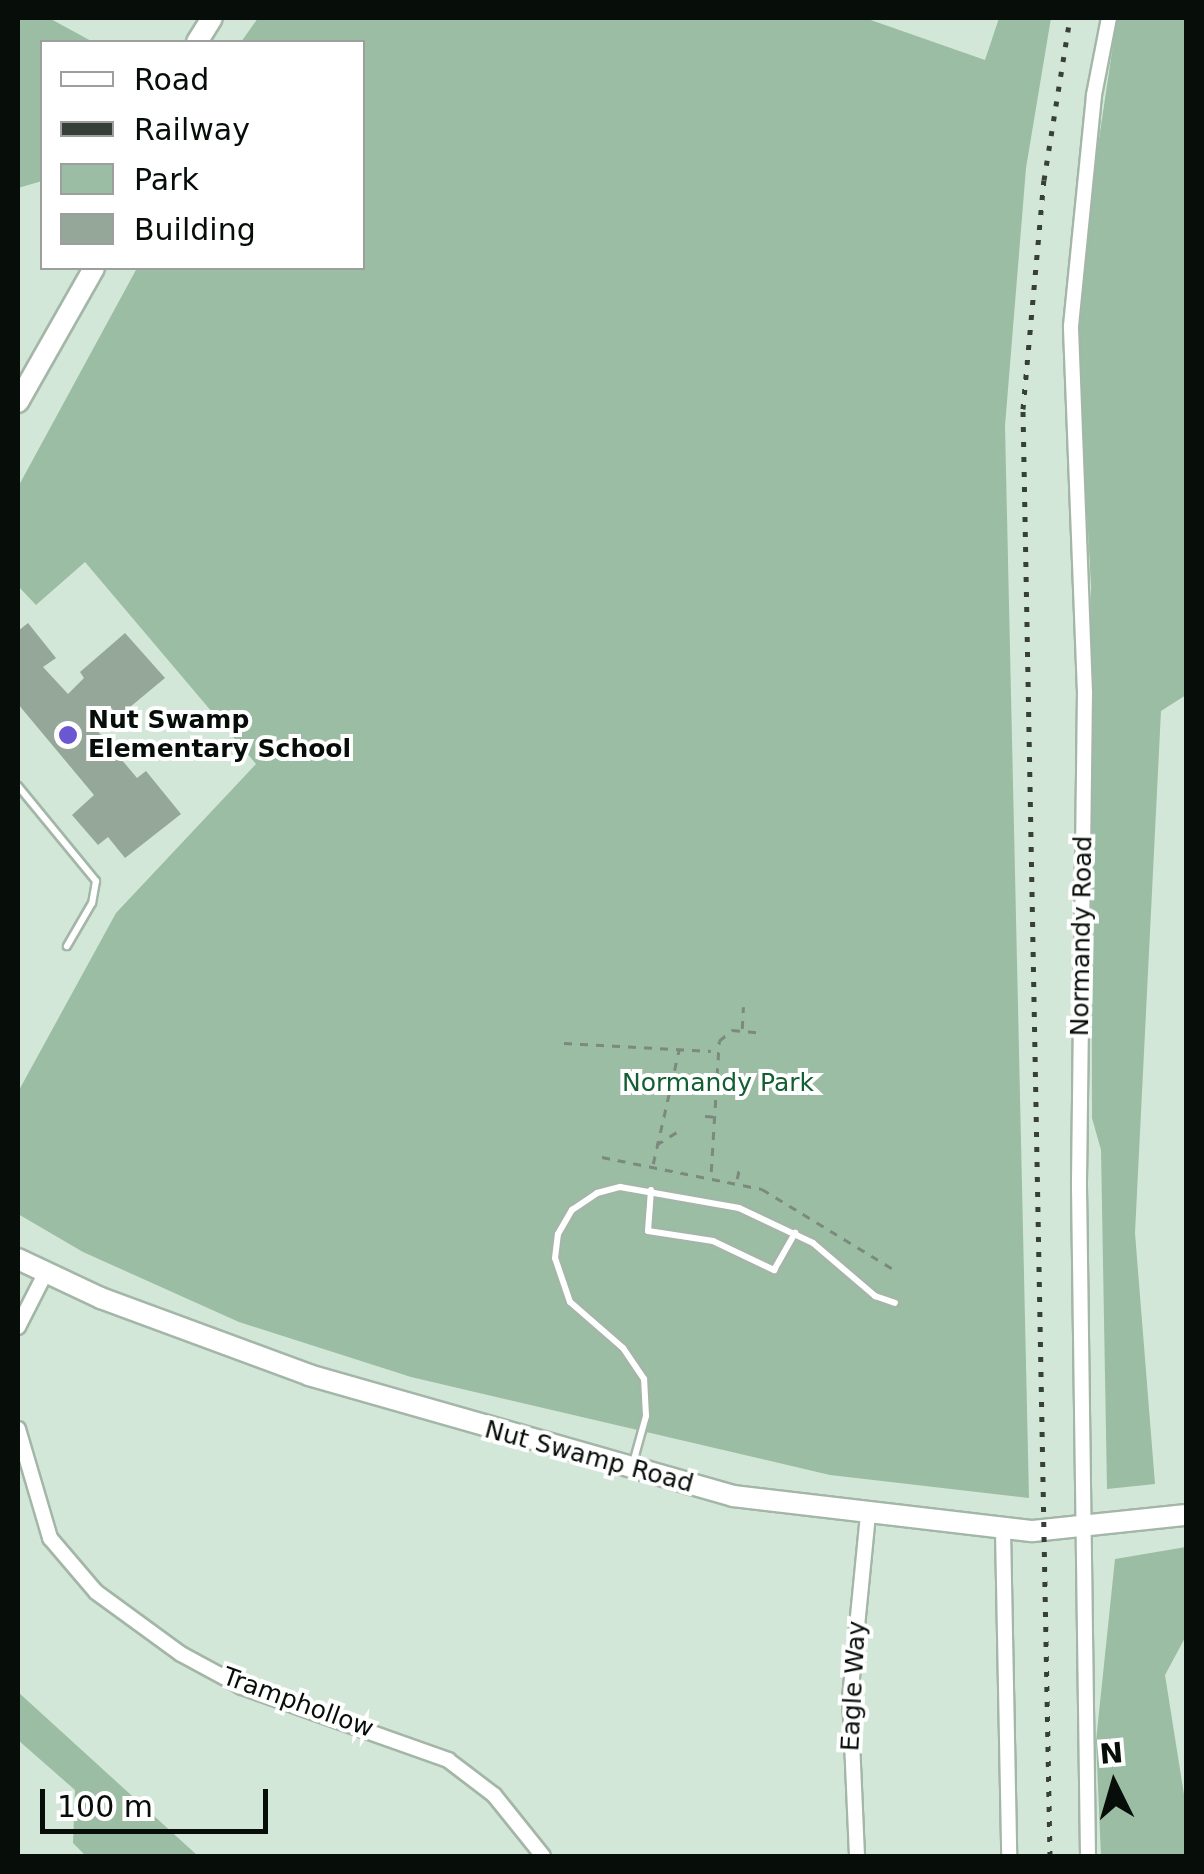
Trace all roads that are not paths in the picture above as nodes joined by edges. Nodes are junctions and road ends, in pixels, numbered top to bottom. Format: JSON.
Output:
{"nodes":[{"id":1,"x":212,"y":18,"type":"edge"},
{"id":2,"x":1110,"y":18,"type":"edge"},
{"id":3,"x":198,"y":40,"type":"edge"},
{"id":4,"x":93,"y":270,"type":"edge"},
{"id":5,"x":18,"y":402,"type":"edge"},
{"id":6,"x":18,"y":786,"type":"edge"},
{"id":7,"x":67,"y":946,"type":"dead end"},
{"id":8,"x":651,"y":1190,"type":"junction"},
{"id":9,"x":796,"y":1233,"type":"junction"},
{"id":10,"x":18,"y":1259,"type":"edge"},
{"id":11,"x":45,"y":1274,"type":"junction"},
{"id":12,"x":894,"y":1303,"type":"dead end"},
{"id":13,"x":18,"y":1327,"type":"edge"},
{"id":14,"x":18,"y":1429,"type":"edge"},
{"id":15,"x":631,"y":1470,"type":"junction"},
{"id":16,"x":868,"y":1515,"type":"junction"},
{"id":17,"x":1186,"y":1515,"type":"edge"},
{"id":18,"x":1003,"y":1530,"type":"junction"},
{"id":19,"x":1082,"y":1530,"type":"junction"},
{"id":20,"x":543,"y":1856,"type":"edge"},
{"id":21,"x":857,"y":1856,"type":"edge"},
{"id":22,"x":1009,"y":1856,"type":"edge"},
{"id":23,"x":1088,"y":1856,"type":"edge"}],
"edges":[{"from":1,"to":3,"type":"main road"},
{"from":2,"to":19,"type":"street","name":"Normandy Road"},
{"from":4,"to":5,"type":"main road"},
{"from":6,"to":7,"type":"lane"},
{"from":8,"to":9,"type":"lane"},
{"from":8,"to":9,"type":"lane"},
{"from":8,"to":15,"type":"lane"},
{"from":9,"to":12,"type":"lane"},
{"from":10,"to":11,"type":"main road","name":"Nut Swamp Road"},
{"from":11,"to":13,"type":"street"},
{"from":11,"to":15,"type":"main road","name":"Nut Swamp Road"},
{"from":14,"to":20,"type":"street","name":"Tramphollow"},
{"from":15,"to":16,"type":"main road","name":"Nut Swamp Road"},
{"from":16,"to":18,"type":"main road","name":"Nut Swamp Road"},
{"from":16,"to":21,"type":"street","name":"Eagle Way"},
{"from":17,"to":19,"type":"main road","name":"Nut Swamp Road"},
{"from":18,"to":19,"type":"main road","name":"Nut Swamp Road"},
{"from":18,"to":22,"type":"street"},
{"from":19,"to":23,"type":"street","name":"Normandy Road"}]}
